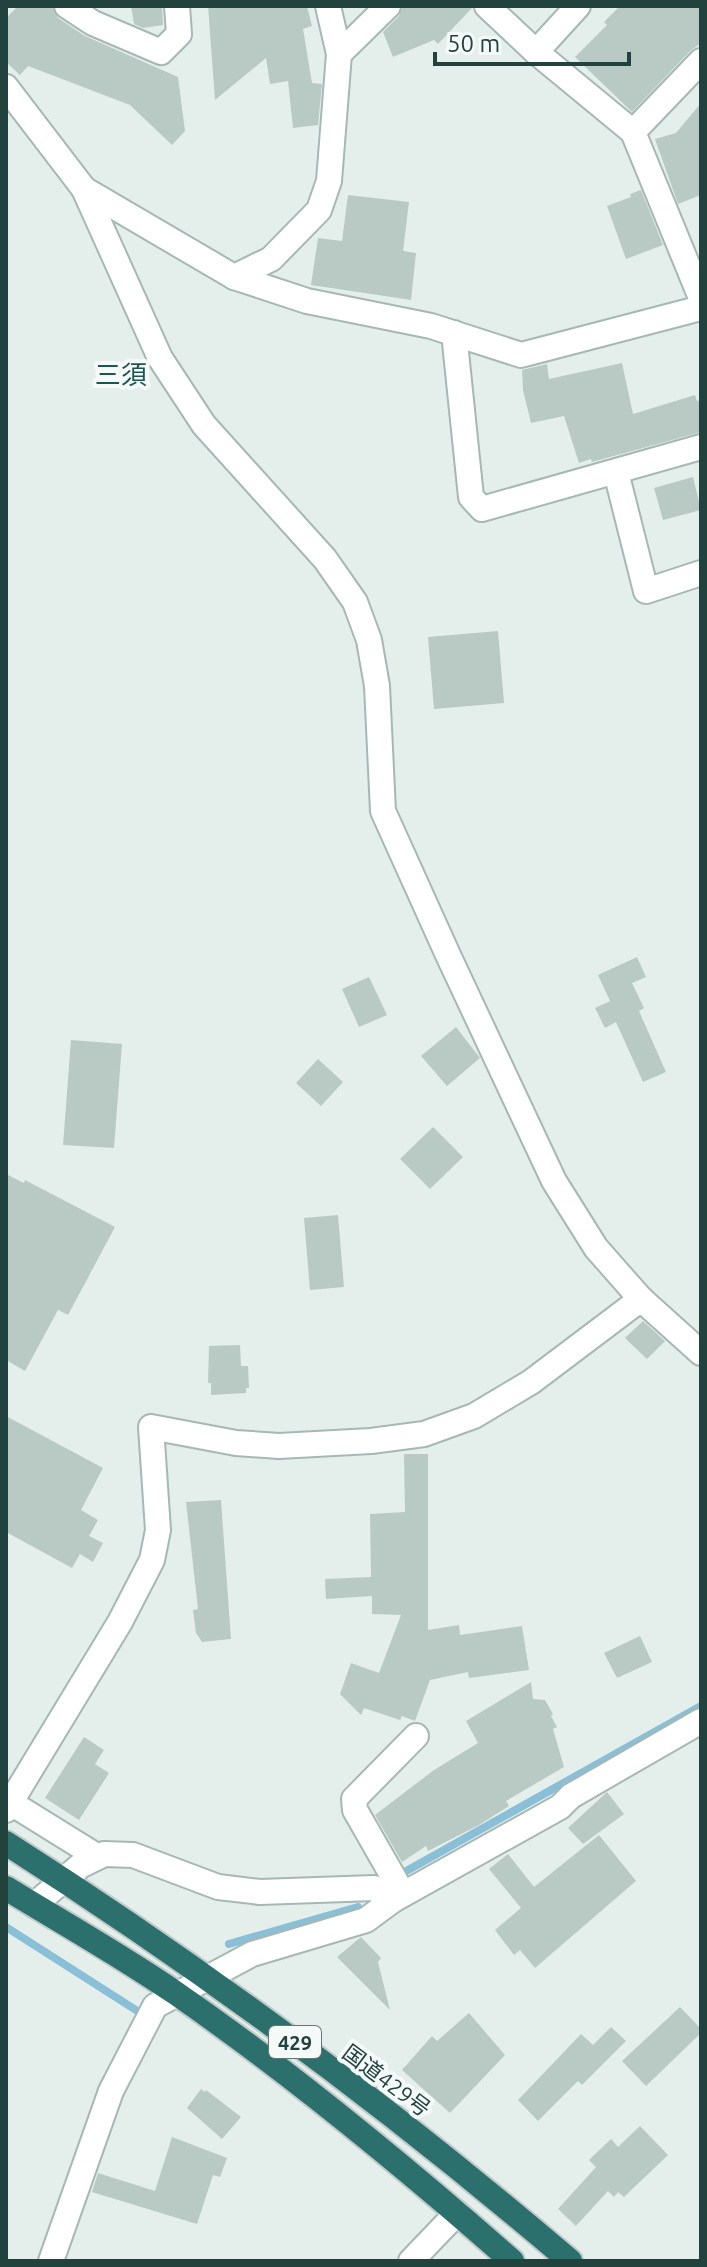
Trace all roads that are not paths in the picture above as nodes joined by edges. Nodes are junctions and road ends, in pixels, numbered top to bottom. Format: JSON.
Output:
{"nodes":[{"id":1,"x":67,"y":6,"type":"edge"},
{"id":2,"x":177,"y":6,"type":"edge"},
{"id":3,"x":328,"y":6,"type":"edge"},
{"id":4,"x":388,"y":6,"type":"edge"},
{"id":5,"x":487,"y":6,"type":"edge"},
{"id":6,"x":578,"y":6,"type":"edge"},
{"id":7,"x":536,"y":52,"type":"junction"},
{"id":8,"x":339,"y":54,"type":"junction"},
{"id":9,"x":701,"y":61,"type":"edge"},
{"id":10,"x":6,"y":87,"type":"edge"},
{"id":11,"x":633,"y":132,"type":"junction"},
{"id":12,"x":84,"y":189,"type":"junction"},
{"id":13,"x":234,"y":277,"type":"junction"},
{"id":14,"x":701,"y":298,"type":"edge"},
{"id":15,"x":701,"y":308,"type":"edge"},
{"id":16,"x":454,"y":333,"type":"junction"},
{"id":17,"x":701,"y":447,"type":"edge"},
{"id":18,"x":616,"y":472,"type":"junction"},
{"id":19,"x":701,"y":573,"type":"edge"},
{"id":20,"x":641,"y":1299,"type":"junction"},
{"id":21,"x":701,"y":1353,"type":"edge"},
{"id":22,"x":701,"y":1721,"type":"edge"},
{"id":23,"x":416,"y":1736,"type":"dead end"},
{"id":24,"x":8,"y":1807,"type":"edge"},
{"id":25,"x":6,"y":1843,"type":"edge"},
{"id":26,"x":98,"y":1857,"type":"junction"},
{"id":27,"x":64,"y":1880,"type":"junction"},
{"id":28,"x":6,"y":1888,"type":"edge"},
{"id":29,"x":398,"y":1897,"type":"junction"},
{"id":30,"x":34,"y":1905,"type":"junction"},
{"id":31,"x":208,"y":1977,"type":"junction"},
{"id":32,"x":176,"y":1994,"type":"junction"},
{"id":33,"x":499,"y":2201,"type":"junction"},
{"id":34,"x":466,"y":2221,"type":"junction"},
{"id":35,"x":51,"y":2261,"type":"edge"},
{"id":36,"x":411,"y":2261,"type":"edge"},
{"id":37,"x":512,"y":2261,"type":"edge"},
{"id":38,"x":570,"y":2261,"type":"edge"}],
"edges":[{"from":1,"to":2,"type":"street"},
{"from":3,"to":8,"type":"street"},
{"from":4,"to":8,"type":"street"},
{"from":5,"to":7,"type":"street"},
{"from":6,"to":7,"type":"street"},
{"from":7,"to":11,"type":"street"},
{"from":8,"to":13,"type":"street"},
{"from":9,"to":11,"type":"street"},
{"from":10,"to":12,"type":"street"},
{"from":11,"to":14,"type":"street"},
{"from":12,"to":13,"type":"street"},
{"from":12,"to":20,"type":"street"},
{"from":13,"to":16,"type":"street"},
{"from":15,"to":16,"type":"street"},
{"from":16,"to":18,"type":"street"},
{"from":17,"to":18,"type":"street"},
{"from":18,"to":19,"type":"street"},
{"from":20,"to":21,"type":"street"},
{"from":20,"to":24,"type":"street"},
{"from":22,"to":29,"type":"street"},
{"from":23,"to":29,"type":"street"},
{"from":24,"to":26,"type":"street"},
{"from":25,"to":27,"type":"highway","name":"国道429号","number":"429"},
{"from":26,"to":27,"type":"street"},
{"from":26,"to":29,"type":"street"},
{"from":27,"to":30,"type":"street"},
{"from":27,"to":31,"type":"highway","name":"国道429号","number":"429"},
{"from":28,"to":30,"type":"highway","number":"429"},
{"from":29,"to":31,"type":"street"},
{"from":30,"to":32,"type":"highway","number":"429"},
{"from":31,"to":32,"type":"street"},
{"from":31,"to":33,"type":"highway","name":"国道429号","number":"429"},
{"from":32,"to":34,"type":"highway","number":"429"},
{"from":32,"to":35,"type":"street"},
{"from":33,"to":34,"type":"highway"},
{"from":33,"to":38,"type":"highway","name":"国道429号","number":"429"},
{"from":34,"to":36,"type":"street"},
{"from":34,"to":37,"type":"highway","number":"429"}]}
